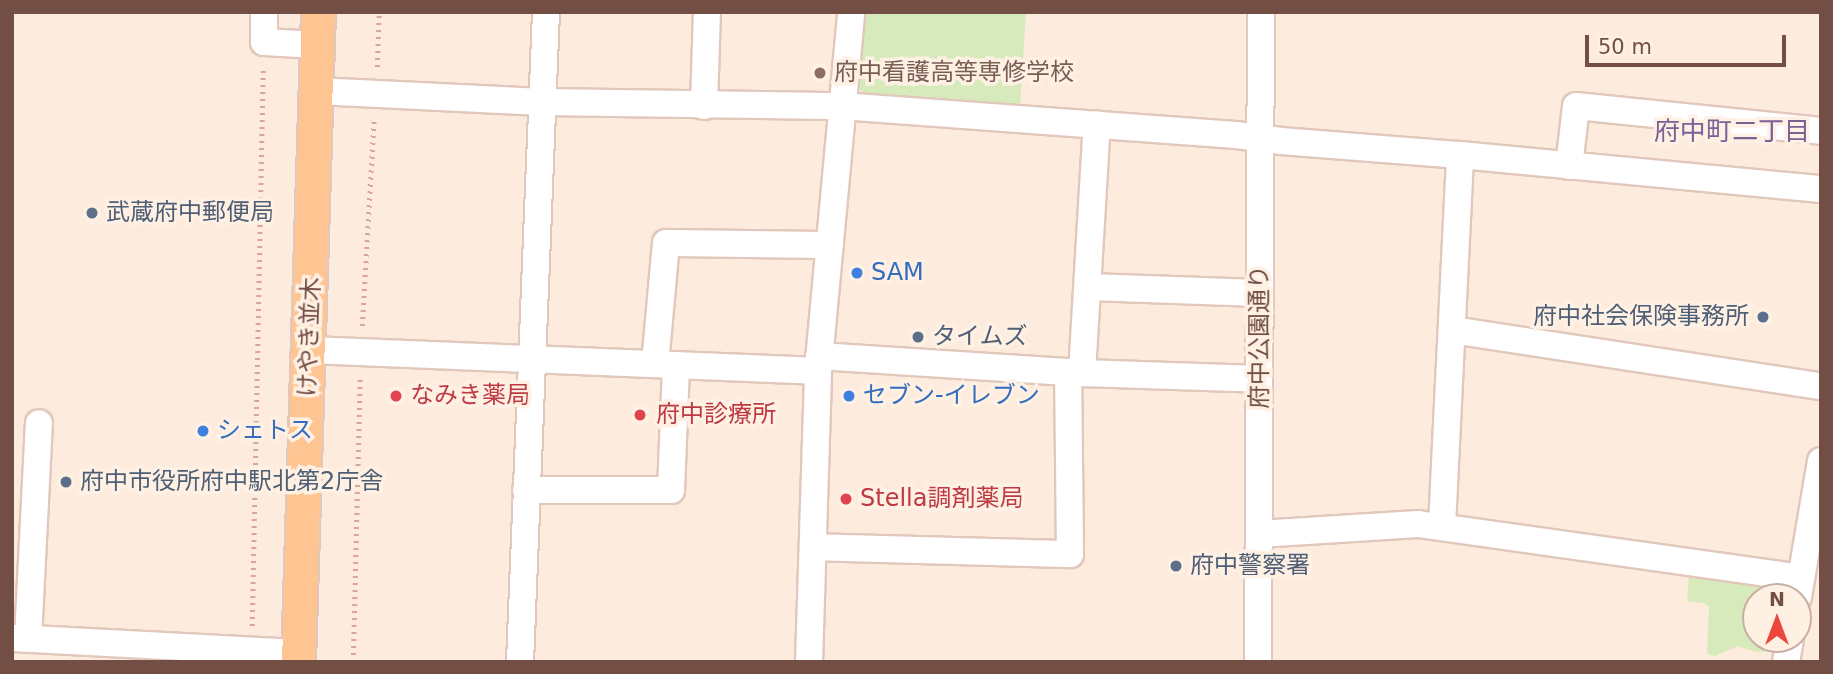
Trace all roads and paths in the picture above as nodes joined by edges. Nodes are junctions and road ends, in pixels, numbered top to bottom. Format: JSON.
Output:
{"nodes":[{"id":1,"x":264,"y":12,"type":"edge"},
{"id":2,"x":318,"y":12,"type":"edge"},
{"id":3,"x":546,"y":12,"type":"edge"},
{"id":4,"x":707,"y":12,"type":"edge"},
{"id":5,"x":851,"y":12,"type":"edge"},
{"id":6,"x":1261,"y":12,"type":"edge"},
{"id":7,"x":264,"y":43,"type":"junction"},
{"id":8,"x":318,"y":45,"type":"junction"},
{"id":9,"x":317,"y":91,"type":"junction"},
{"id":10,"x":542,"y":102,"type":"junction"},
{"id":11,"x":704,"y":106,"type":"junction"},
{"id":12,"x":841,"y":106,"type":"junction"},
{"id":13,"x":1097,"y":124,"type":"junction"},
{"id":14,"x":1821,"y":131,"type":"edge"},
{"id":15,"x":1261,"y":139,"type":"junction"},
{"id":16,"x":1460,"y":155,"type":"junction"},
{"id":17,"x":1569,"y":166,"type":"junction"},
{"id":18,"x":1821,"y":189,"type":"edge"},
{"id":19,"x":830,"y":245,"type":"junction"},
{"id":20,"x":1088,"y":287,"type":"junction"},
{"id":21,"x":1260,"y":293,"type":"junction"},
{"id":22,"x":1452,"y":330,"type":"junction"},
{"id":23,"x":310,"y":350,"type":"junction"},
{"id":24,"x":531,"y":359,"type":"junction"},
{"id":25,"x":818,"y":364,"type":"junction"},
{"id":26,"x":665,"y":365,"type":"junction"},
{"id":27,"x":1075,"y":372,"type":"junction"},
{"id":28,"x":1259,"y":379,"type":"junction"},
{"id":29,"x":1821,"y":386,"type":"edge"},
{"id":30,"x":39,"y":423,"type":"dead end"},
{"id":31,"x":1821,"y":461,"type":"edge"},
{"id":32,"x":526,"y":489,"type":"junction"},
{"id":33,"x":1442,"y":526,"type":"junction"},
{"id":34,"x":1259,"y":534,"type":"junction"},
{"id":35,"x":813,"y":547,"type":"junction"},
{"id":36,"x":1771,"y":583,"type":"edge"},
{"id":37,"x":1801,"y":583,"type":"edge"},
{"id":38,"x":20,"y":638,"type":"edge"},
{"id":39,"x":252,"y":651,"type":"junction"},
{"id":40,"x":298,"y":657,"type":"edge"},
{"id":41,"x":520,"y":662,"type":"edge"},
{"id":42,"x":809,"y":662,"type":"edge"},
{"id":43,"x":1258,"y":662,"type":"edge"}],
"edges":[{"from":1,"to":7,"type":"street"},
{"from":2,"to":8,"type":"main road","name":"けやき並木"},
{"from":3,"to":10,"type":"street"},
{"from":4,"to":11,"type":"street"},
{"from":5,"to":12,"type":"street"},
{"from":6,"to":15,"type":"street","name":"府中公園通り"},
{"from":7,"to":8,"type":"street"},
{"from":7,"to":39,"type":"path"},
{"from":8,"to":9,"type":"main road","name":"けやき並木"},
{"from":9,"to":10,"type":"street"},
{"from":9,"to":23,"type":"main road","name":"けやき並木"},
{"from":10,"to":11,"type":"street"},
{"from":10,"to":24,"type":"street"},
{"from":11,"to":12,"type":"street"},
{"from":12,"to":13,"type":"street"},
{"from":12,"to":19,"type":"street"},
{"from":13,"to":15,"type":"street"},
{"from":13,"to":20,"type":"street"},
{"from":14,"to":17,"type":"street"},
{"from":15,"to":16,"type":"street"},
{"from":15,"to":21,"type":"street","name":"府中公園通り"},
{"from":16,"to":17,"type":"street"},
{"from":16,"to":22,"type":"street"},
{"from":17,"to":18,"type":"street"},
{"from":19,"to":25,"type":"street"},
{"from":19,"to":26,"type":"street"},
{"from":20,"to":21,"type":"street"},
{"from":20,"to":27,"type":"street"},
{"from":21,"to":28,"type":"street","name":"府中公園通り"},
{"from":22,"to":29,"type":"street"},
{"from":22,"to":33,"type":"street"},
{"from":23,"to":24,"type":"street"},
{"from":23,"to":40,"type":"main road","name":"けやき並木"},
{"from":24,"to":26,"type":"street"},
{"from":24,"to":32,"type":"street"},
{"from":25,"to":26,"type":"street"},
{"from":25,"to":27,"type":"street"},
{"from":25,"to":35,"type":"street"},
{"from":26,"to":32,"type":"street"},
{"from":27,"to":28,"type":"street"},
{"from":27,"to":35,"type":"street"},
{"from":28,"to":34,"type":"street","name":"府中公園通り"},
{"from":30,"to":38,"type":"street"},
{"from":31,"to":37,"type":"street"},
{"from":32,"to":41,"type":"street"},
{"from":33,"to":34,"type":"street"},
{"from":33,"to":36,"type":"street"},
{"from":34,"to":43,"type":"street","name":"府中公園通り"},
{"from":35,"to":42,"type":"street"},
{"from":38,"to":39,"type":"street"},
{"from":39,"to":40,"type":"street"}]}
